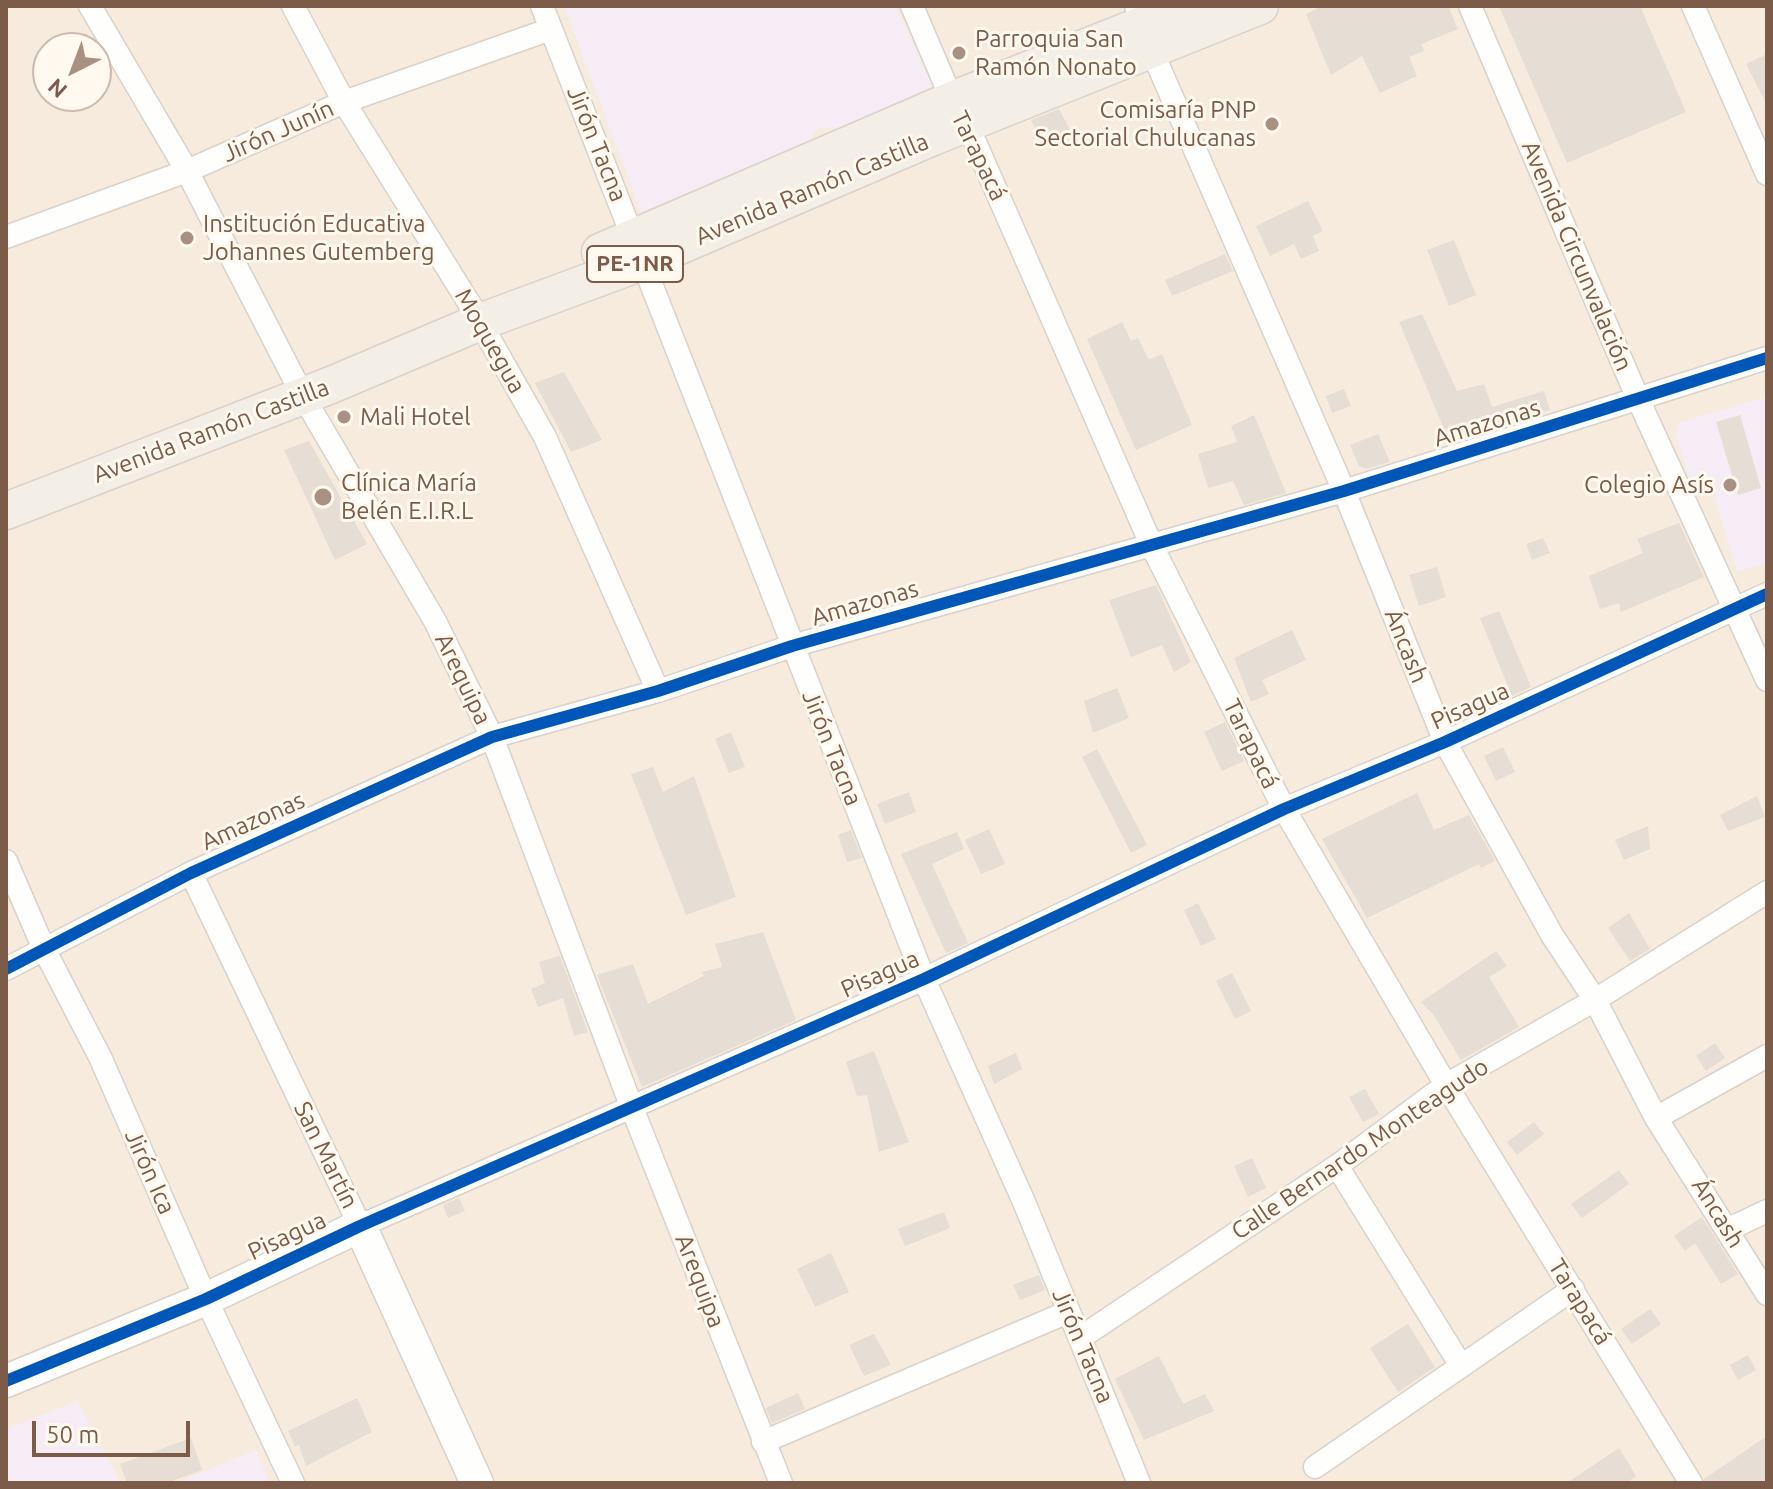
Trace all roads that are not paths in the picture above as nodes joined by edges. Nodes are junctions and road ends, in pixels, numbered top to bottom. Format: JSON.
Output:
{"nodes":[{"id":1,"x":90,"y":6,"type":"edge"},
{"id":2,"x":293,"y":6,"type":"edge"},
{"id":3,"x":542,"y":6,"type":"edge"},
{"id":4,"x":912,"y":6,"type":"edge"},
{"id":5,"x":1190,"y":6,"type":"edge"},
{"id":6,"x":1260,"y":6,"type":"edge"},
{"id":7,"x":1470,"y":6,"type":"edge"},
{"id":8,"x":1693,"y":6,"type":"edge"},
{"id":9,"x":1143,"y":27,"type":"edge"},
{"id":10,"x":551,"y":29,"type":"junction"},
{"id":11,"x":344,"y":102,"type":"junction"},
{"id":12,"x":960,"y":112,"type":"junction"},
{"id":13,"x":187,"y":171,"type":"junction"},
{"id":14,"x":1767,"y":174,"type":"edge"},
{"id":15,"x":6,"y":237,"type":"edge"},
{"id":16,"x":638,"y":250,"type":"junction"},
{"id":17,"x":474,"y":312,"type":"junction"},
{"id":18,"x":1767,"y":358,"type":"edge"},
{"id":19,"x":299,"y":387,"type":"junction"},
{"id":20,"x":1638,"y":399,"type":"junction"},
{"id":21,"x":6,"y":489,"type":"edge"},
{"id":22,"x":1344,"y":491,"type":"junction"},
{"id":23,"x":6,"y":511,"type":"edge"},
{"id":24,"x":1151,"y":544,"type":"junction"},
{"id":25,"x":1767,"y":594,"type":"edge"},
{"id":26,"x":1733,"y":610,"type":"junction"},
{"id":27,"x":792,"y":646,"type":"junction"},
{"id":28,"x":1767,"y":680,"type":"edge"},
{"id":29,"x":658,"y":691,"type":"junction"},
{"id":30,"x":492,"y":737,"type":"junction"},
{"id":31,"x":1445,"y":742,"type":"junction"},
{"id":32,"x":1284,"y":809,"type":"junction"},
{"id":33,"x":6,"y":861,"type":"edge"},
{"id":34,"x":191,"y":873,"type":"junction"},
{"id":35,"x":1767,"y":892,"type":"edge"},
{"id":36,"x":44,"y":949,"type":"junction"},
{"id":37,"x":6,"y":969,"type":"edge"},
{"id":38,"x":924,"y":979,"type":"junction"},
{"id":39,"x":1595,"y":1000,"type":"junction"},
{"id":40,"x":1767,"y":1056,"type":"edge"},
{"id":41,"x":1446,"y":1085,"type":"junction"},
{"id":42,"x":632,"y":1108,"type":"junction"},
{"id":43,"x":1656,"y":1118,"type":"junction"},
{"id":44,"x":1337,"y":1166,"type":"junction"},
{"id":45,"x":1767,"y":1211,"type":"edge"},
{"id":46,"x":360,"y":1226,"type":"junction"},
{"id":47,"x":1729,"y":1229,"type":"junction"},
{"id":48,"x":1573,"y":1289,"type":"junction"},
{"id":49,"x":1767,"y":1294,"type":"edge"},
{"id":50,"x":206,"y":1299,"type":"junction"},
{"id":51,"x":1068,"y":1312,"type":"junction"},
{"id":52,"x":1080,"y":1338,"type":"junction"},
{"id":53,"x":1460,"y":1364,"type":"junction"},
{"id":54,"x":6,"y":1381,"type":"edge"},
{"id":55,"x":763,"y":1442,"type":"junction"},
{"id":56,"x":1315,"y":1467,"type":"dead end"},
{"id":57,"x":293,"y":1483,"type":"edge"},
{"id":58,"x":477,"y":1483,"type":"edge"},
{"id":59,"x":781,"y":1483,"type":"edge"},
{"id":60,"x":1139,"y":1483,"type":"edge"},
{"id":61,"x":1691,"y":1483,"type":"edge"}],
"edges":[{"from":1,"to":13,"type":"street","name":"Arequipa"},
{"from":2,"to":11,"type":"street","name":"Moquegua"},
{"from":3,"to":10,"type":"street","name":"Jirón Tacna"},
{"from":4,"to":12,"type":"street","name":"Tarapacá"},
{"from":5,"to":9,"type":"main road","name":"Avenida Ramón Castilla","number":"PE-1NR"},
{"from":6,"to":9,"type":"main road","name":"Avenida Ramón Castilla","number":"PE-1NR"},
{"from":7,"to":20,"type":"street","name":"Avenida Circunvalación"},
{"from":8,"to":14,"type":"street"},
{"from":9,"to":12,"type":"main road","name":"Avenida Ramón Castilla","number":"PE-1NR"},
{"from":9,"to":22,"type":"street","name":"Áncash"},
{"from":10,"to":11,"type":"street","name":"Jirón Junín"},
{"from":10,"to":16,"type":"street","name":"Jirón Tacna"},
{"from":11,"to":13,"type":"street","name":"Jirón Junín"},
{"from":11,"to":17,"type":"street","name":"Moquegua"},
{"from":12,"to":16,"type":"main road","name":"Avenida Ramón Castilla","number":"PE-1NR"},
{"from":12,"to":24,"type":"street","name":"Tarapacá"},
{"from":13,"to":15,"type":"street","name":"Jirón Junín"},
{"from":13,"to":19,"type":"street","name":"Arequipa"},
{"from":16,"to":17,"type":"main road","name":"Avenida Ramón Castilla","number":"PE-1NR"},
{"from":16,"to":27,"type":"street","name":"Jirón Tacna"},
{"from":17,"to":19,"type":"main road","name":"Avenida Ramón Castilla","number":"PE-1NR"},
{"from":17,"to":29,"type":"street","name":"Moquegua"},
{"from":18,"to":20,"type":"street","name":"Amazonas"},
{"from":19,"to":21,"type":"main road","name":"Avenida Ramón Castilla","number":"PE-1NR"},
{"from":19,"to":23,"type":"main road","name":"Avenida Ramón Castilla","number":"PE-1NR"},
{"from":19,"to":30,"type":"street","name":"Arequipa"},
{"from":20,"to":22,"type":"street","name":"Amazonas"},
{"from":20,"to":26,"type":"street","name":"Avenida Circunvalación"},
{"from":22,"to":24,"type":"street","name":"Amazonas"},
{"from":22,"to":31,"type":"street","name":"Áncash"},
{"from":24,"to":27,"type":"street","name":"Amazonas"},
{"from":24,"to":32,"type":"street","name":"Tarapacá"},
{"from":25,"to":26,"type":"street","name":"Pisagua"},
{"from":26,"to":28,"type":"street","name":"Avenida Circunvalación"},
{"from":26,"to":31,"type":"street","name":"Pisagua"},
{"from":27,"to":29,"type":"street","name":"Amazonas"},
{"from":27,"to":38,"type":"street","name":"Jirón Tacna"},
{"from":29,"to":30,"type":"street","name":"Amazonas"},
{"from":30,"to":34,"type":"street","name":"Amazonas"},
{"from":30,"to":42,"type":"street","name":"Arequipa"},
{"from":31,"to":32,"type":"street","name":"Pisagua"},
{"from":31,"to":39,"type":"street","name":"Áncash"},
{"from":32,"to":38,"type":"street","name":"Pisagua"},
{"from":32,"to":41,"type":"street","name":"Tarapacá"},
{"from":33,"to":36,"type":"street","name":"Jirón Ica"},
{"from":34,"to":36,"type":"street","name":"Amazonas"},
{"from":34,"to":46,"type":"street","name":"San Martín"},
{"from":35,"to":39,"type":"street","name":"Calle Bernardo Monteagudo"},
{"from":36,"to":37,"type":"street","name":"Amazonas"},
{"from":36,"to":50,"type":"street","name":"Jirón Ica"},
{"from":38,"to":42,"type":"street","name":"Pisagua"},
{"from":38,"to":51,"type":"street","name":"Jirón Tacna"},
{"from":39,"to":41,"type":"street","name":"Calle Bernardo Monteagudo"},
{"from":39,"to":43,"type":"street","name":"Áncash"},
{"from":40,"to":43,"type":"street"},
{"from":41,"to":44,"type":"street","name":"Calle Bernardo Monteagudo"},
{"from":41,"to":48,"type":"street","name":"Tarapacá"},
{"from":42,"to":46,"type":"street","name":"Pisagua"},
{"from":42,"to":55,"type":"street","name":"Arequipa"},
{"from":43,"to":47,"type":"street","name":"Áncash"},
{"from":44,"to":52,"type":"street","name":"Calle Bernardo Monteagudo"},
{"from":44,"to":53,"type":"street"},
{"from":45,"to":47,"type":"street"},
{"from":46,"to":50,"type":"street","name":"Pisagua"},
{"from":46,"to":58,"type":"street","name":"San Martín"},
{"from":47,"to":49,"type":"street","name":"Áncash"},
{"from":48,"to":53,"type":"street"},
{"from":48,"to":61,"type":"street","name":"Tarapacá"},
{"from":50,"to":54,"type":"street","name":"Pisagua"},
{"from":50,"to":57,"type":"street","name":"Jirón Ica"},
{"from":51,"to":52,"type":"street","name":"Jirón Tacna"},
{"from":51,"to":55,"type":"street"},
{"from":52,"to":60,"type":"street","name":"Jirón Tacna"},
{"from":53,"to":56,"type":"street"},
{"from":55,"to":59,"type":"street","name":"Arequipa"}]}
